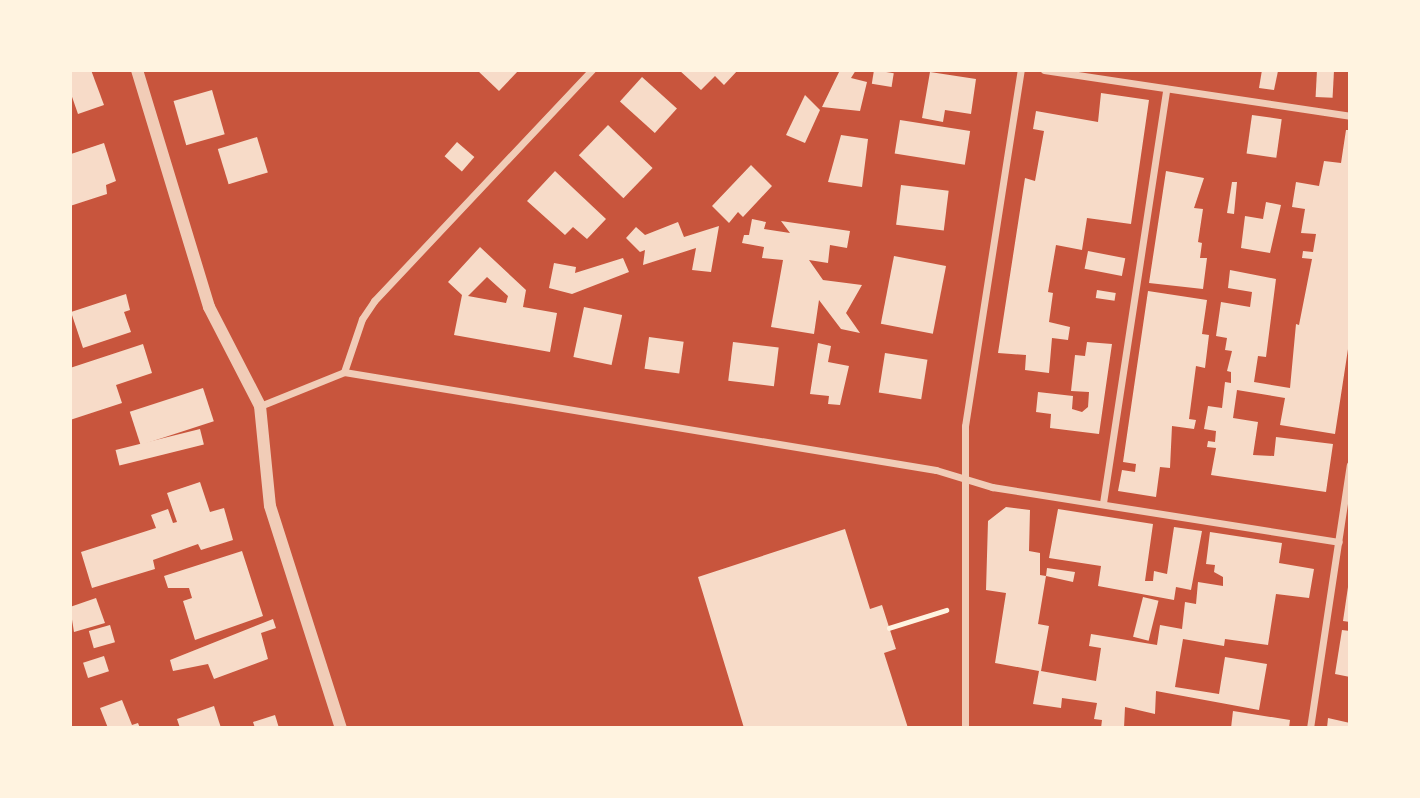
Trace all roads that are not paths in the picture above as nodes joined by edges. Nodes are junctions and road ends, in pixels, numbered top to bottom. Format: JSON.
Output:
{"nodes":[{"id":1,"x":137,"y":70,"type":"edge"},
{"id":2,"x":592,"y":70,"type":"edge"},
{"id":3,"x":1021,"y":70,"type":"edge"},
{"id":4,"x":1044,"y":70,"type":"edge"},
{"id":5,"x":1166,"y":89,"type":"junction"},
{"id":6,"x":1350,"y":116,"type":"edge"},
{"id":7,"x":344,"y":372,"type":"junction"},
{"id":8,"x":260,"y":406,"type":"junction"},
{"id":9,"x":1350,"y":466,"type":"edge"},
{"id":10,"x":962,"y":479,"type":"junction"},
{"id":11,"x":1103,"y":503,"type":"junction"},
{"id":12,"x":1339,"y":541,"type":"junction"},
{"id":13,"x":341,"y":728,"type":"edge"},
{"id":14,"x":965,"y":728,"type":"edge"},
{"id":15,"x":1310,"y":728,"type":"edge"}],
"edges":[{"from":1,"to":8,"type":"street"},
{"from":2,"to":7,"type":"street"},
{"from":3,"to":10,"type":"street"},
{"from":4,"to":5,"type":"street"},
{"from":5,"to":6,"type":"street"},
{"from":5,"to":11,"type":"street"},
{"from":7,"to":8,"type":"street"},
{"from":7,"to":10,"type":"street"},
{"from":8,"to":13,"type":"street"},
{"from":9,"to":12,"type":"street"},
{"from":10,"to":11,"type":"street"},
{"from":10,"to":14,"type":"street"},
{"from":11,"to":12,"type":"street"},
{"from":12,"to":15,"type":"street"}]}
